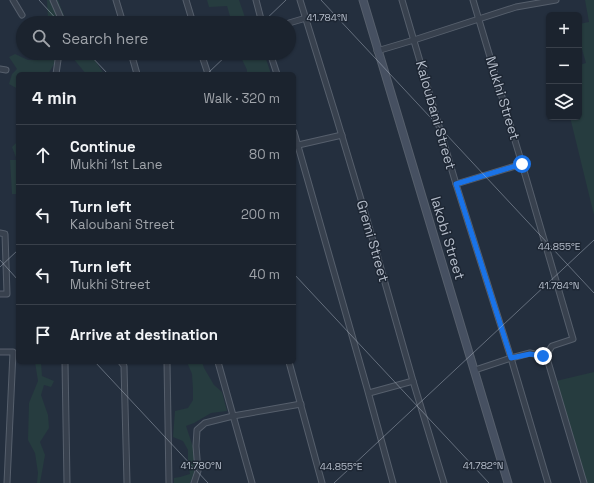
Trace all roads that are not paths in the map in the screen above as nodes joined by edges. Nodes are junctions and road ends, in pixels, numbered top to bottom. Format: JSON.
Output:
{"nodes":[{"id":1,"x":13,"y":0,"type":"edge"},
{"id":2,"x":53,"y":0,"type":"edge"},
{"id":3,"x":116,"y":0,"type":"edge"},
{"id":4,"x":186,"y":0,"type":"edge"},
{"id":5,"x":256,"y":0,"type":"edge"},
{"id":6,"x":300,"y":0,"type":"edge"},
{"id":7,"x":362,"y":0,"type":"edge"},
{"id":8,"x":402,"y":0,"type":"edge"},
{"id":9,"x":473,"y":0,"type":"edge"},
{"id":10,"x":514,"y":0,"type":"edge"},
{"id":11,"x":556,"y":0,"type":"edge"},
{"id":12,"x":516,"y":7,"type":"junction"},
{"id":13,"x":22,"y":15,"type":"dead end"},
{"id":14,"x":60,"y":16,"type":"edge"},
{"id":15,"x":120,"y":16,"type":"edge"},
{"id":16,"x":191,"y":16,"type":"edge"},
{"id":17,"x":260,"y":16,"type":"edge"},
{"id":18,"x":306,"y":18,"type":"junction"},
{"id":19,"x":479,"y":20,"type":"junction"},
{"id":20,"x":296,"y":21,"type":"edge"},
{"id":21,"x":414,"y":40,"type":"junction"},
{"id":22,"x":377,"y":51,"type":"junction"},
{"id":23,"x":58,"y":60,"type":"edge"},
{"id":24,"x":133,"y":60,"type":"edge"},
{"id":25,"x":203,"y":60,"type":"edge"},
{"id":26,"x":272,"y":60,"type":"edge"},
{"id":27,"x":0,"y":69,"type":"edge"},
{"id":28,"x":6,"y":70,"type":"dead end"},
{"id":29,"x":56,"y":72,"type":"edge"},
{"id":30,"x":136,"y":72,"type":"edge"},
{"id":31,"x":207,"y":72,"type":"edge"},
{"id":32,"x":276,"y":72,"type":"edge"},
{"id":33,"x":342,"y":134,"type":"junction"},
{"id":34,"x":296,"y":145,"type":"edge"},
{"id":35,"x":522,"y":164,"type":"junction"},
{"id":36,"x":456,"y":184,"type":"junction"},
{"id":37,"x":0,"y":233,"type":"edge"},
{"id":38,"x":0,"y":294,"type":"edge"},
{"id":39,"x":0,"y":352,"type":"edge"},
{"id":40,"x":15,"y":352,"type":"edge"},
{"id":41,"x":546,"y":355,"type":"junction"},
{"id":42,"x":511,"y":358,"type":"junction"},
{"id":43,"x":65,"y":364,"type":"edge"},
{"id":44,"x":123,"y":364,"type":"edge"},
{"id":45,"x":167,"y":364,"type":"edge"},
{"id":46,"x":219,"y":364,"type":"edge"},
{"id":47,"x":290,"y":364,"type":"edge"},
{"id":48,"x":475,"y":370,"type":"junction"},
{"id":49,"x":413,"y":381,"type":"junction"},
{"id":50,"x":369,"y":393,"type":"junction"},
{"id":51,"x":301,"y":404,"type":"junction"},
{"id":52,"x":233,"y":416,"type":"junction"},
{"id":53,"x":7,"y":483,"type":"edge"},
{"id":54,"x":67,"y":483,"type":"edge"},
{"id":55,"x":128,"y":483,"type":"edge"},
{"id":56,"x":169,"y":483,"type":"edge"},
{"id":57,"x":194,"y":483,"type":"edge"},
{"id":58,"x":252,"y":483,"type":"edge"},
{"id":59,"x":322,"y":483,"type":"edge"},
{"id":60,"x":393,"y":483,"type":"edge"},
{"id":61,"x":444,"y":483,"type":"edge"},
{"id":62,"x":508,"y":483,"type":"edge"},
{"id":63,"x":548,"y":483,"type":"edge"},
{"id":64,"x":584,"y":483,"type":"edge"}],
"edges":[{"from":1,"to":13,"type":"street"},
{"from":2,"to":14,"type":"street"},
{"from":3,"to":15,"type":"street"},
{"from":4,"to":16,"type":"street"},
{"from":5,"to":17,"type":"street"},
{"from":6,"to":18,"type":"street","name":"Gremi Street"},
{"from":7,"to":22,"type":"street","name":"Iakobi Street"},
{"from":8,"to":21,"type":"street","name":"Kaloubani Street"},
{"from":9,"to":19,"type":"street","name":"Mukhi Street"},
{"from":10,"to":12,"type":"street"},
{"from":11,"to":12,"type":"street"},
{"from":12,"to":19,"type":"street"},
{"from":18,"to":20,"type":"street"},
{"from":18,"to":33,"type":"street","name":"Gremi Street"},
{"from":19,"to":21,"type":"street"},
{"from":19,"to":35,"type":"street","name":"Mukhi Street"},
{"from":21,"to":22,"type":"street"},
{"from":21,"to":36,"type":"street","name":"Kaloubani Street"},
{"from":22,"to":48,"type":"street","name":"Iakobi Street"},
{"from":23,"to":29,"type":"street"},
{"from":24,"to":30,"type":"street"},
{"from":25,"to":31,"type":"street"},
{"from":26,"to":32,"type":"street"},
{"from":27,"to":28,"type":"street"},
{"from":33,"to":34,"type":"street"},
{"from":33,"to":49,"type":"street","name":"Gremi Street"},
{"from":34,"to":50,"type":"street"},
{"from":35,"to":36,"type":"street"},
{"from":35,"to":41,"type":"street","name":"Mukhi Street"},
{"from":36,"to":42,"type":"street","name":"Kaloubani Street"},
{"from":37,"to":38,"type":"street"},
{"from":39,"to":40,"type":"street"},
{"from":40,"to":53,"type":"street"},
{"from":41,"to":42,"type":"street"},
{"from":41,"to":64,"type":"street"},
{"from":42,"to":48,"type":"street"},
{"from":42,"to":63,"type":"street","name":"Kaloubani Street"},
{"from":43,"to":54,"type":"street"},
{"from":44,"to":55,"type":"street"},
{"from":45,"to":56,"type":"street"},
{"from":46,"to":52,"type":"street"},
{"from":47,"to":51,"type":"street"},
{"from":48,"to":62,"type":"street","name":"Iakobi Street"},
{"from":49,"to":50,"type":"street"},
{"from":49,"to":61,"type":"street","name":"Gremi Street"},
{"from":50,"to":60,"type":"street"},
{"from":51,"to":52,"type":"street"},
{"from":51,"to":59,"type":"street"},
{"from":52,"to":57,"type":"street"},
{"from":52,"to":58,"type":"street"}]}
